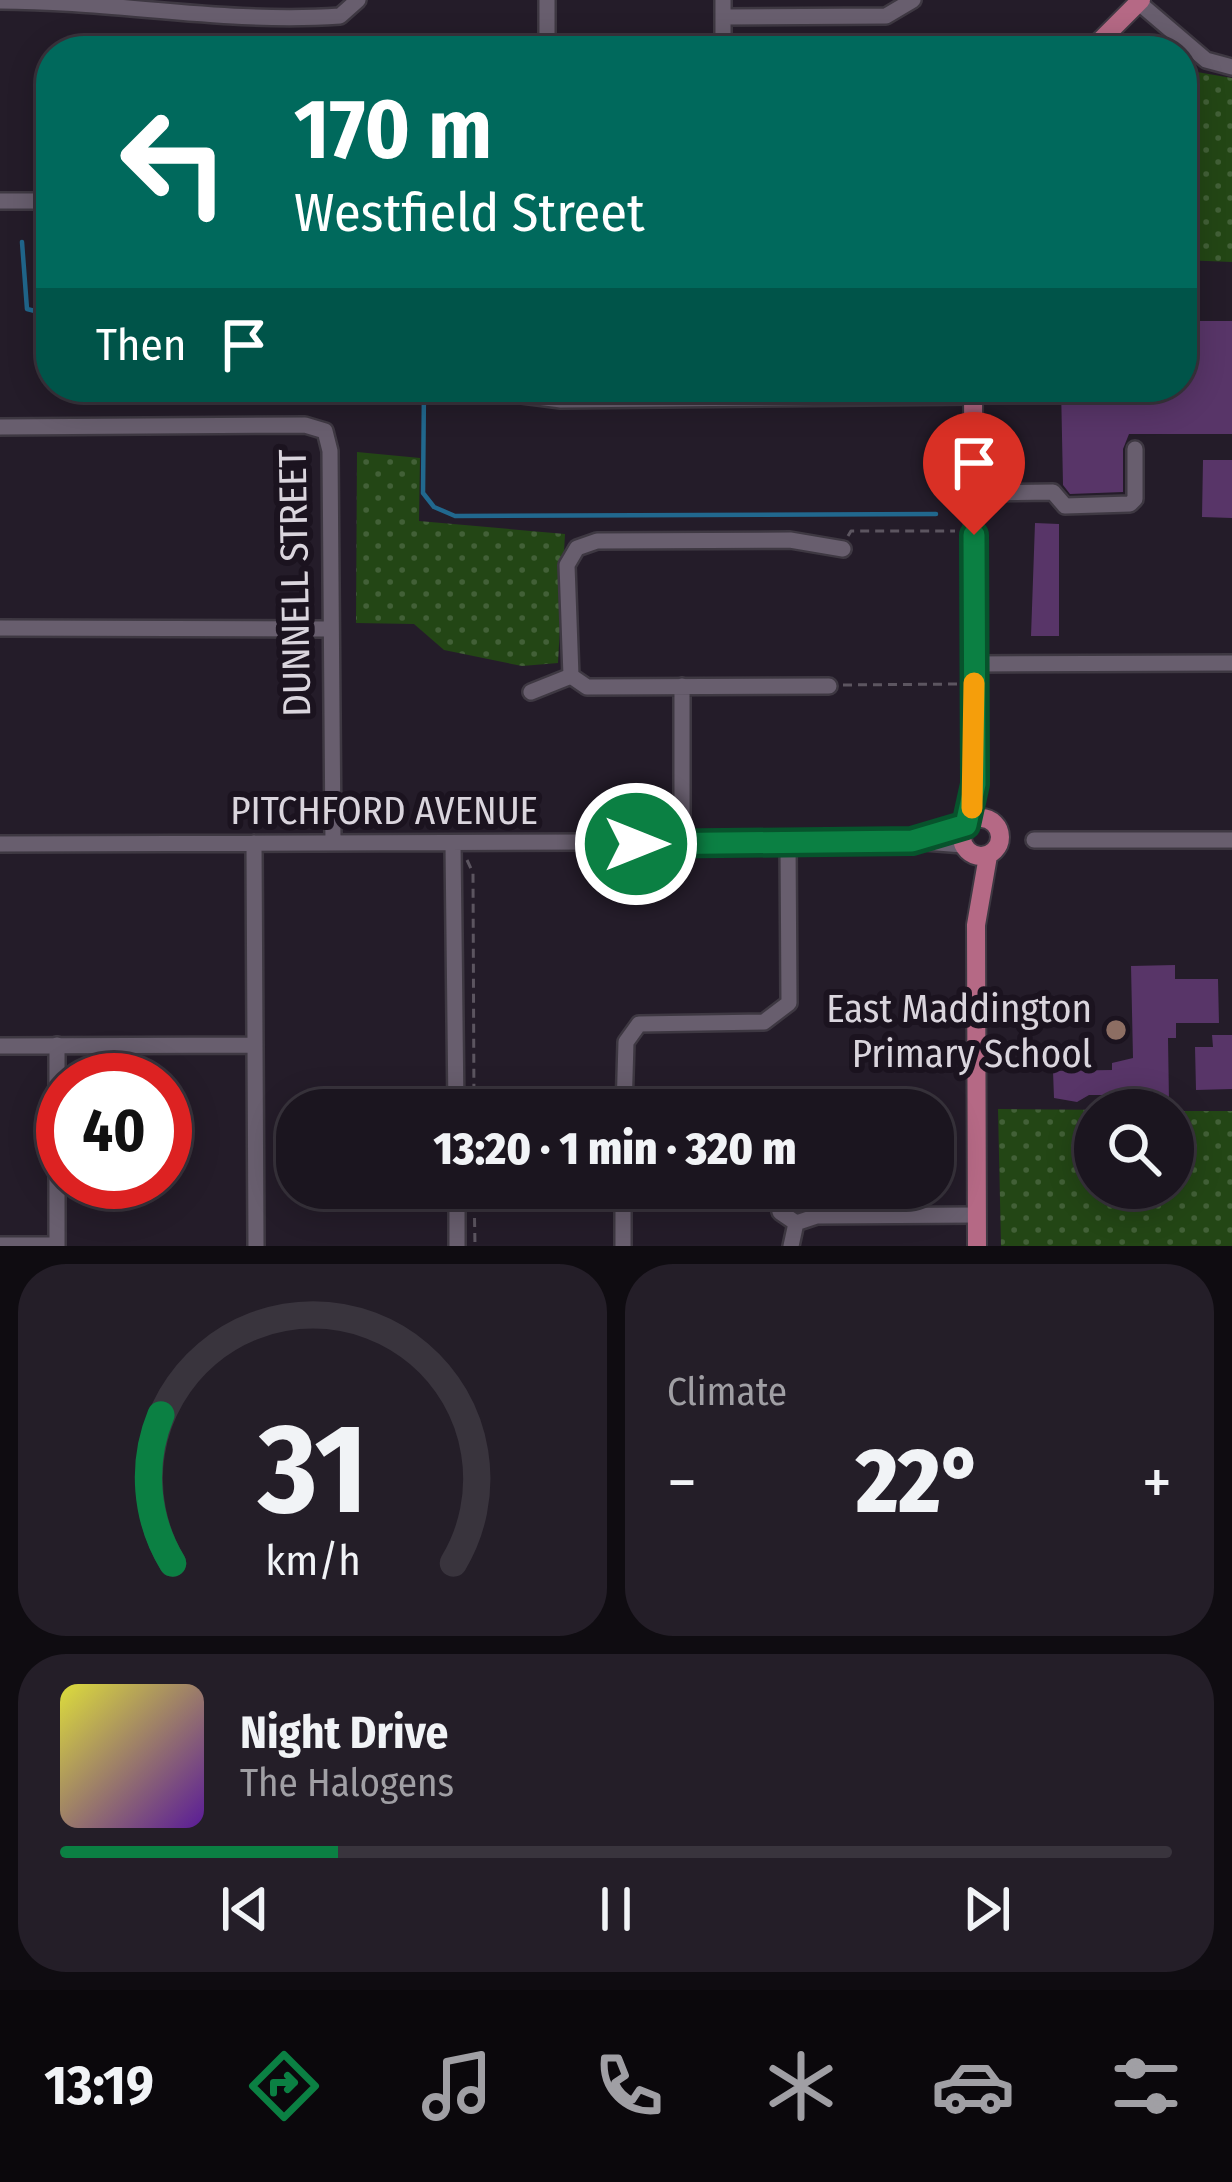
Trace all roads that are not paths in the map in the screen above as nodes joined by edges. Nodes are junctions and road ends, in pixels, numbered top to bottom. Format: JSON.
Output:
{"nodes":[{"id":1,"x":358,"y":0,"type":"edge"},
{"id":2,"x":547,"y":0,"type":"edge"},
{"id":3,"x":914,"y":0,"type":"edge"},
{"id":4,"x":0,"y":1,"type":"edge"},
{"id":5,"x":1143,"y":1,"type":"edge"},
{"id":6,"x":723,"y":8,"type":"edge"},
{"id":7,"x":547,"y":36,"type":"edge"},
{"id":8,"x":1106,"y":36,"type":"edge"},
{"id":9,"x":1179,"y":36,"type":"edge"},
{"id":10,"x":1197,"y":52,"type":"edge"},
{"id":11,"x":1232,"y":67,"type":"edge"},
{"id":12,"x":0,"y":201,"type":"edge"},
{"id":13,"x":36,"y":201,"type":"edge"},
{"id":14,"x":973,"y":402,"type":"edge"},
{"id":15,"x":0,"y":427,"type":"edge"},
{"id":16,"x":1135,"y":449,"type":"dead end"},
{"id":17,"x":974,"y":493,"type":"junction"},
{"id":18,"x":846,"y":541,"type":"road end"},
{"id":19,"x":0,"y":628,"type":"edge"},
{"id":20,"x":328,"y":629,"type":"junction"},
{"id":21,"x":1232,"y":663,"type":"edge"},
{"id":22,"x":974,"y":664,"type":"junction"},
{"id":23,"x":571,"y":676,"type":"junction"},
{"id":24,"x":682,"y":686,"type":"junction"},
{"id":25,"x":829,"y":686,"type":"road end"},
{"id":26,"x":531,"y":692,"type":"dead end"},
{"id":27,"x":975,"y":784,"type":"junction"},
{"id":28,"x":991,"y":821,"type":"junction"},
{"id":29,"x":971,"y":840,"type":"junction"},
{"id":30,"x":1034,"y":840,"type":"dead end"},
{"id":31,"x":1232,"y":840,"type":"edge"},
{"id":32,"x":788,"y":841,"type":"junction"},
{"id":33,"x":254,"y":843,"type":"junction"},
{"id":34,"x":333,"y":843,"type":"junction"},
{"id":35,"x":0,"y":844,"type":"edge"},
{"id":36,"x":682,"y":844,"type":"junction"},
{"id":37,"x":453,"y":852,"type":"junction"},
{"id":38,"x":57,"y":1045,"type":"junction"},
{"id":39,"x":255,"y":1045,"type":"junction"},
{"id":40,"x":0,"y":1046,"type":"edge"},
{"id":41,"x":456,"y":1089,"type":"edge"},
{"id":42,"x":625,"y":1089,"type":"edge"},
{"id":43,"x":457,"y":1209,"type":"edge"},
{"id":44,"x":623,"y":1209,"type":"edge"},
{"id":45,"x":780,"y":1212,"type":"dead end"},
{"id":46,"x":977,"y":1215,"type":"junction"},
{"id":47,"x":796,"y":1223,"type":"junction"},
{"id":48,"x":0,"y":1245,"type":"edge"},
{"id":49,"x":57,"y":1246,"type":"edge"},
{"id":50,"x":256,"y":1246,"type":"edge"},
{"id":51,"x":457,"y":1246,"type":"edge"},
{"id":52,"x":623,"y":1246,"type":"edge"},
{"id":53,"x":790,"y":1246,"type":"edge"},
{"id":54,"x":977,"y":1246,"type":"edge"}],
"edges":[{"from":1,"to":4,"type":"street"},
{"from":2,"to":7,"type":"street"},
{"from":3,"to":6,"type":"street"},
{"from":5,"to":8,"type":"main road"},
{"from":5,"to":9,"type":"street"},
{"from":10,"to":11,"type":"street"},
{"from":12,"to":13,"type":"street"},
{"from":14,"to":17,"type":"main road"},
{"from":15,"to":20,"type":"street","name":"DUNNELL STREET"},
{"from":16,"to":17,"type":"street"},
{"from":17,"to":22,"type":"main road"},
{"from":18,"to":23,"type":"street"},
{"from":19,"to":20,"type":"street"},
{"from":20,"to":34,"type":"street","name":"DUNNELL STREET"},
{"from":21,"to":22,"type":"street"},
{"from":22,"to":27,"type":"main road"},
{"from":23,"to":24,"type":"street"},
{"from":23,"to":26,"type":"street"},
{"from":24,"to":25,"type":"street"},
{"from":24,"to":36,"type":"street"},
{"from":27,"to":28,"type":"main road"},
{"from":27,"to":29,"type":"main road"},
{"from":28,"to":29,"type":"main road"},
{"from":28,"to":29,"type":"main road"},
{"from":29,"to":32,"type":"street","name":"PITCHFORD AVENUE"},
{"from":29,"to":46,"type":"main road"},
{"from":30,"to":31,"type":"street"},
{"from":32,"to":36,"type":"street","name":"PITCHFORD AVENUE"},
{"from":32,"to":42,"type":"street"},
{"from":33,"to":34,"type":"street","name":"PITCHFORD AVENUE"},
{"from":33,"to":35,"type":"street","name":"PITCHFORD AVENUE"},
{"from":33,"to":39,"type":"street"},
{"from":34,"to":37,"type":"street","name":"PITCHFORD AVENUE"},
{"from":36,"to":37,"type":"street","name":"PITCHFORD AVENUE"},
{"from":37,"to":41,"type":"street"},
{"from":38,"to":39,"type":"street"},
{"from":38,"to":40,"type":"street"},
{"from":38,"to":49,"type":"street"},
{"from":39,"to":50,"type":"street"},
{"from":43,"to":51,"type":"street"},
{"from":44,"to":52,"type":"street"},
{"from":45,"to":47,"type":"street"},
{"from":46,"to":47,"type":"street"},
{"from":46,"to":54,"type":"main road"},
{"from":47,"to":53,"type":"street"},
{"from":48,"to":49,"type":"street"}]}
